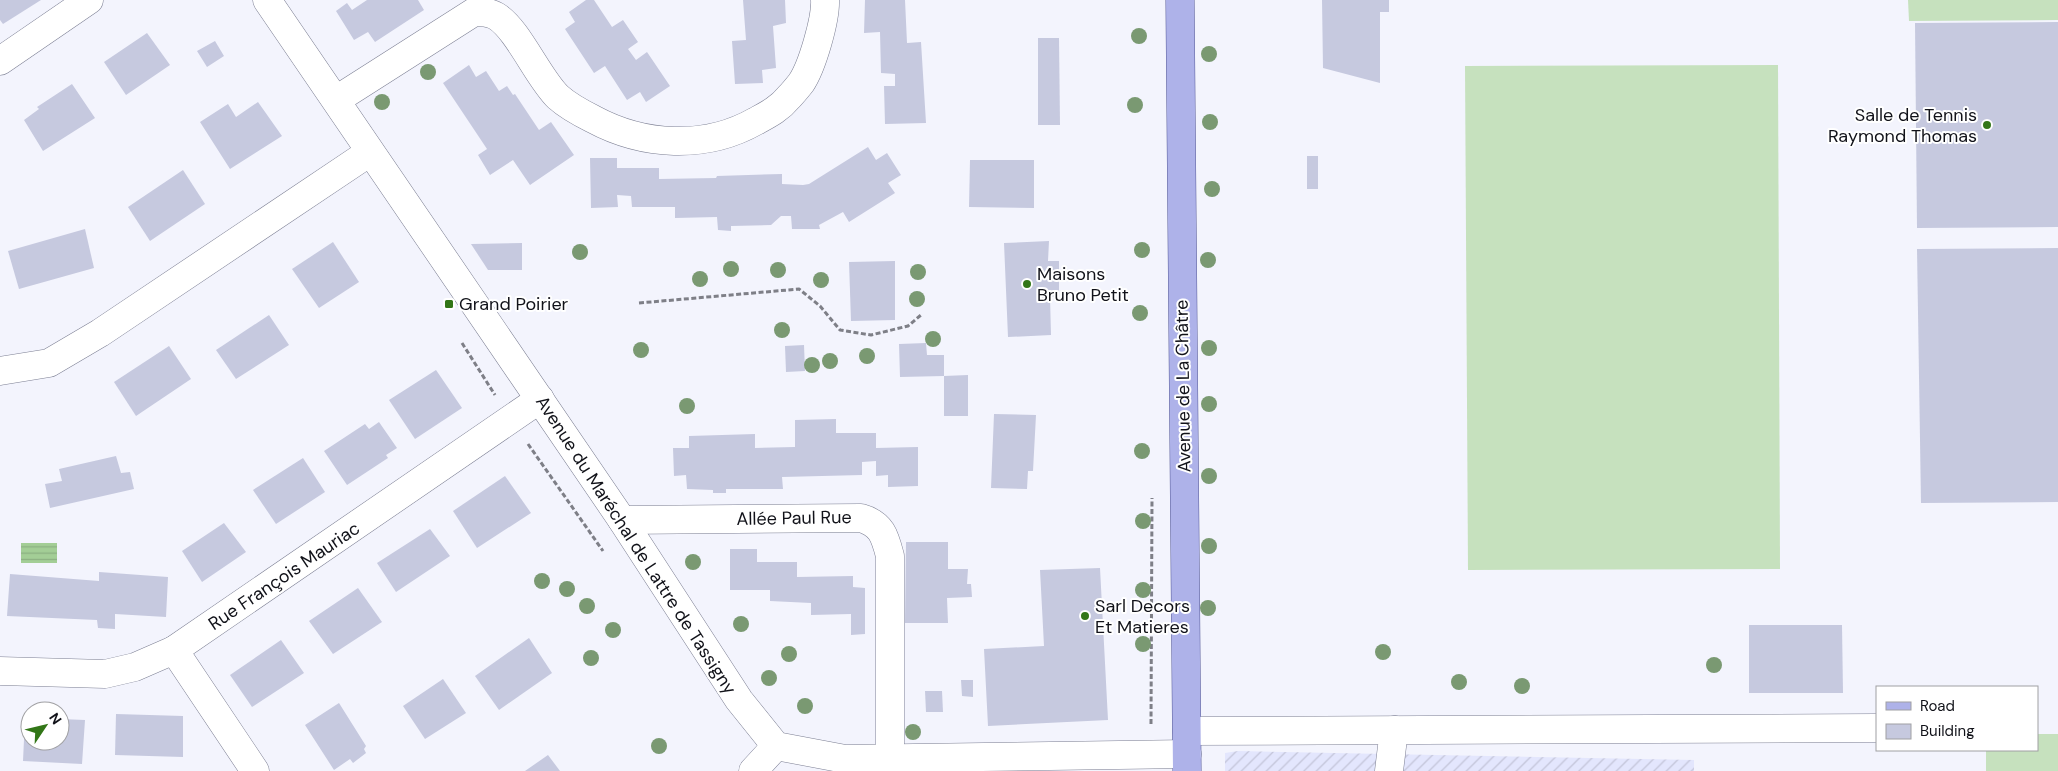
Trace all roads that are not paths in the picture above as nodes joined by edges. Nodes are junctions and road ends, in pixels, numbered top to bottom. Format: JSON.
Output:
{"nodes":[{"id":1,"x":267,"y":0,"type":"edge"},
{"id":2,"x":825,"y":0,"type":"edge"},
{"id":3,"x":1180,"y":0,"type":"edge"},
{"id":4,"x":85,"y":1,"type":"edge"},
{"id":5,"x":0,"y":61,"type":"edge"},
{"id":6,"x":336,"y":100,"type":"junction"},
{"id":7,"x":370,"y":152,"type":"junction"},
{"id":8,"x":0,"y":371,"type":"edge"},
{"id":9,"x":540,"y":399,"type":"junction"},
{"id":10,"x":622,"y":520,"type":"junction"},
{"id":11,"x":174,"y":650,"type":"junction"},
{"id":12,"x":0,"y":671,"type":"edge"},
{"id":13,"x":1876,"y":728,"type":"edge"},
{"id":14,"x":1394,"y":730,"type":"junction"},
{"id":15,"x":776,"y":746,"type":"junction"},
{"id":16,"x":1187,"y":752,"type":"edge"},
{"id":17,"x":890,"y":758,"type":"junction"},
{"id":18,"x":254,"y":771,"type":"edge"},
{"id":19,"x":753,"y":771,"type":"edge"},
{"id":20,"x":1389,"y":771,"type":"edge"}],
"edges":[{"from":1,"to":6,"type":"street","name":"Avenue du Maréchal de Lattre de Tassigny"},
{"from":2,"to":6,"type":"street"},
{"from":3,"to":16,"type":"main road","name":"Avenue de La Châtre"},
{"from":4,"to":5,"type":"street"},
{"from":6,"to":7,"type":"street","name":"Avenue du Maréchal de Lattre de Tassigny"},
{"from":7,"to":8,"type":"street"},
{"from":7,"to":9,"type":"street","name":"Avenue du Maréchal de Lattre de Tassigny"},
{"from":9,"to":10,"type":"street","name":"Avenue du Maréchal de Lattre de Tassigny"},
{"from":9,"to":11,"type":"street","name":"Rue François Mauriac"},
{"from":10,"to":15,"type":"street","name":"Avenue du Maréchal de Lattre de Tassigny"},
{"from":10,"to":17,"type":"street","name":"Allée Paul Rue"},
{"from":11,"to":12,"type":"street","name":"Rue François Mauriac"},
{"from":11,"to":18,"type":"street"},
{"from":13,"to":14,"type":"street"},
{"from":14,"to":16,"type":"street"},
{"from":14,"to":20,"type":"street"},
{"from":15,"to":17,"type":"street"},
{"from":15,"to":19,"type":"street"},
{"from":16,"to":17,"type":"street"}]}
